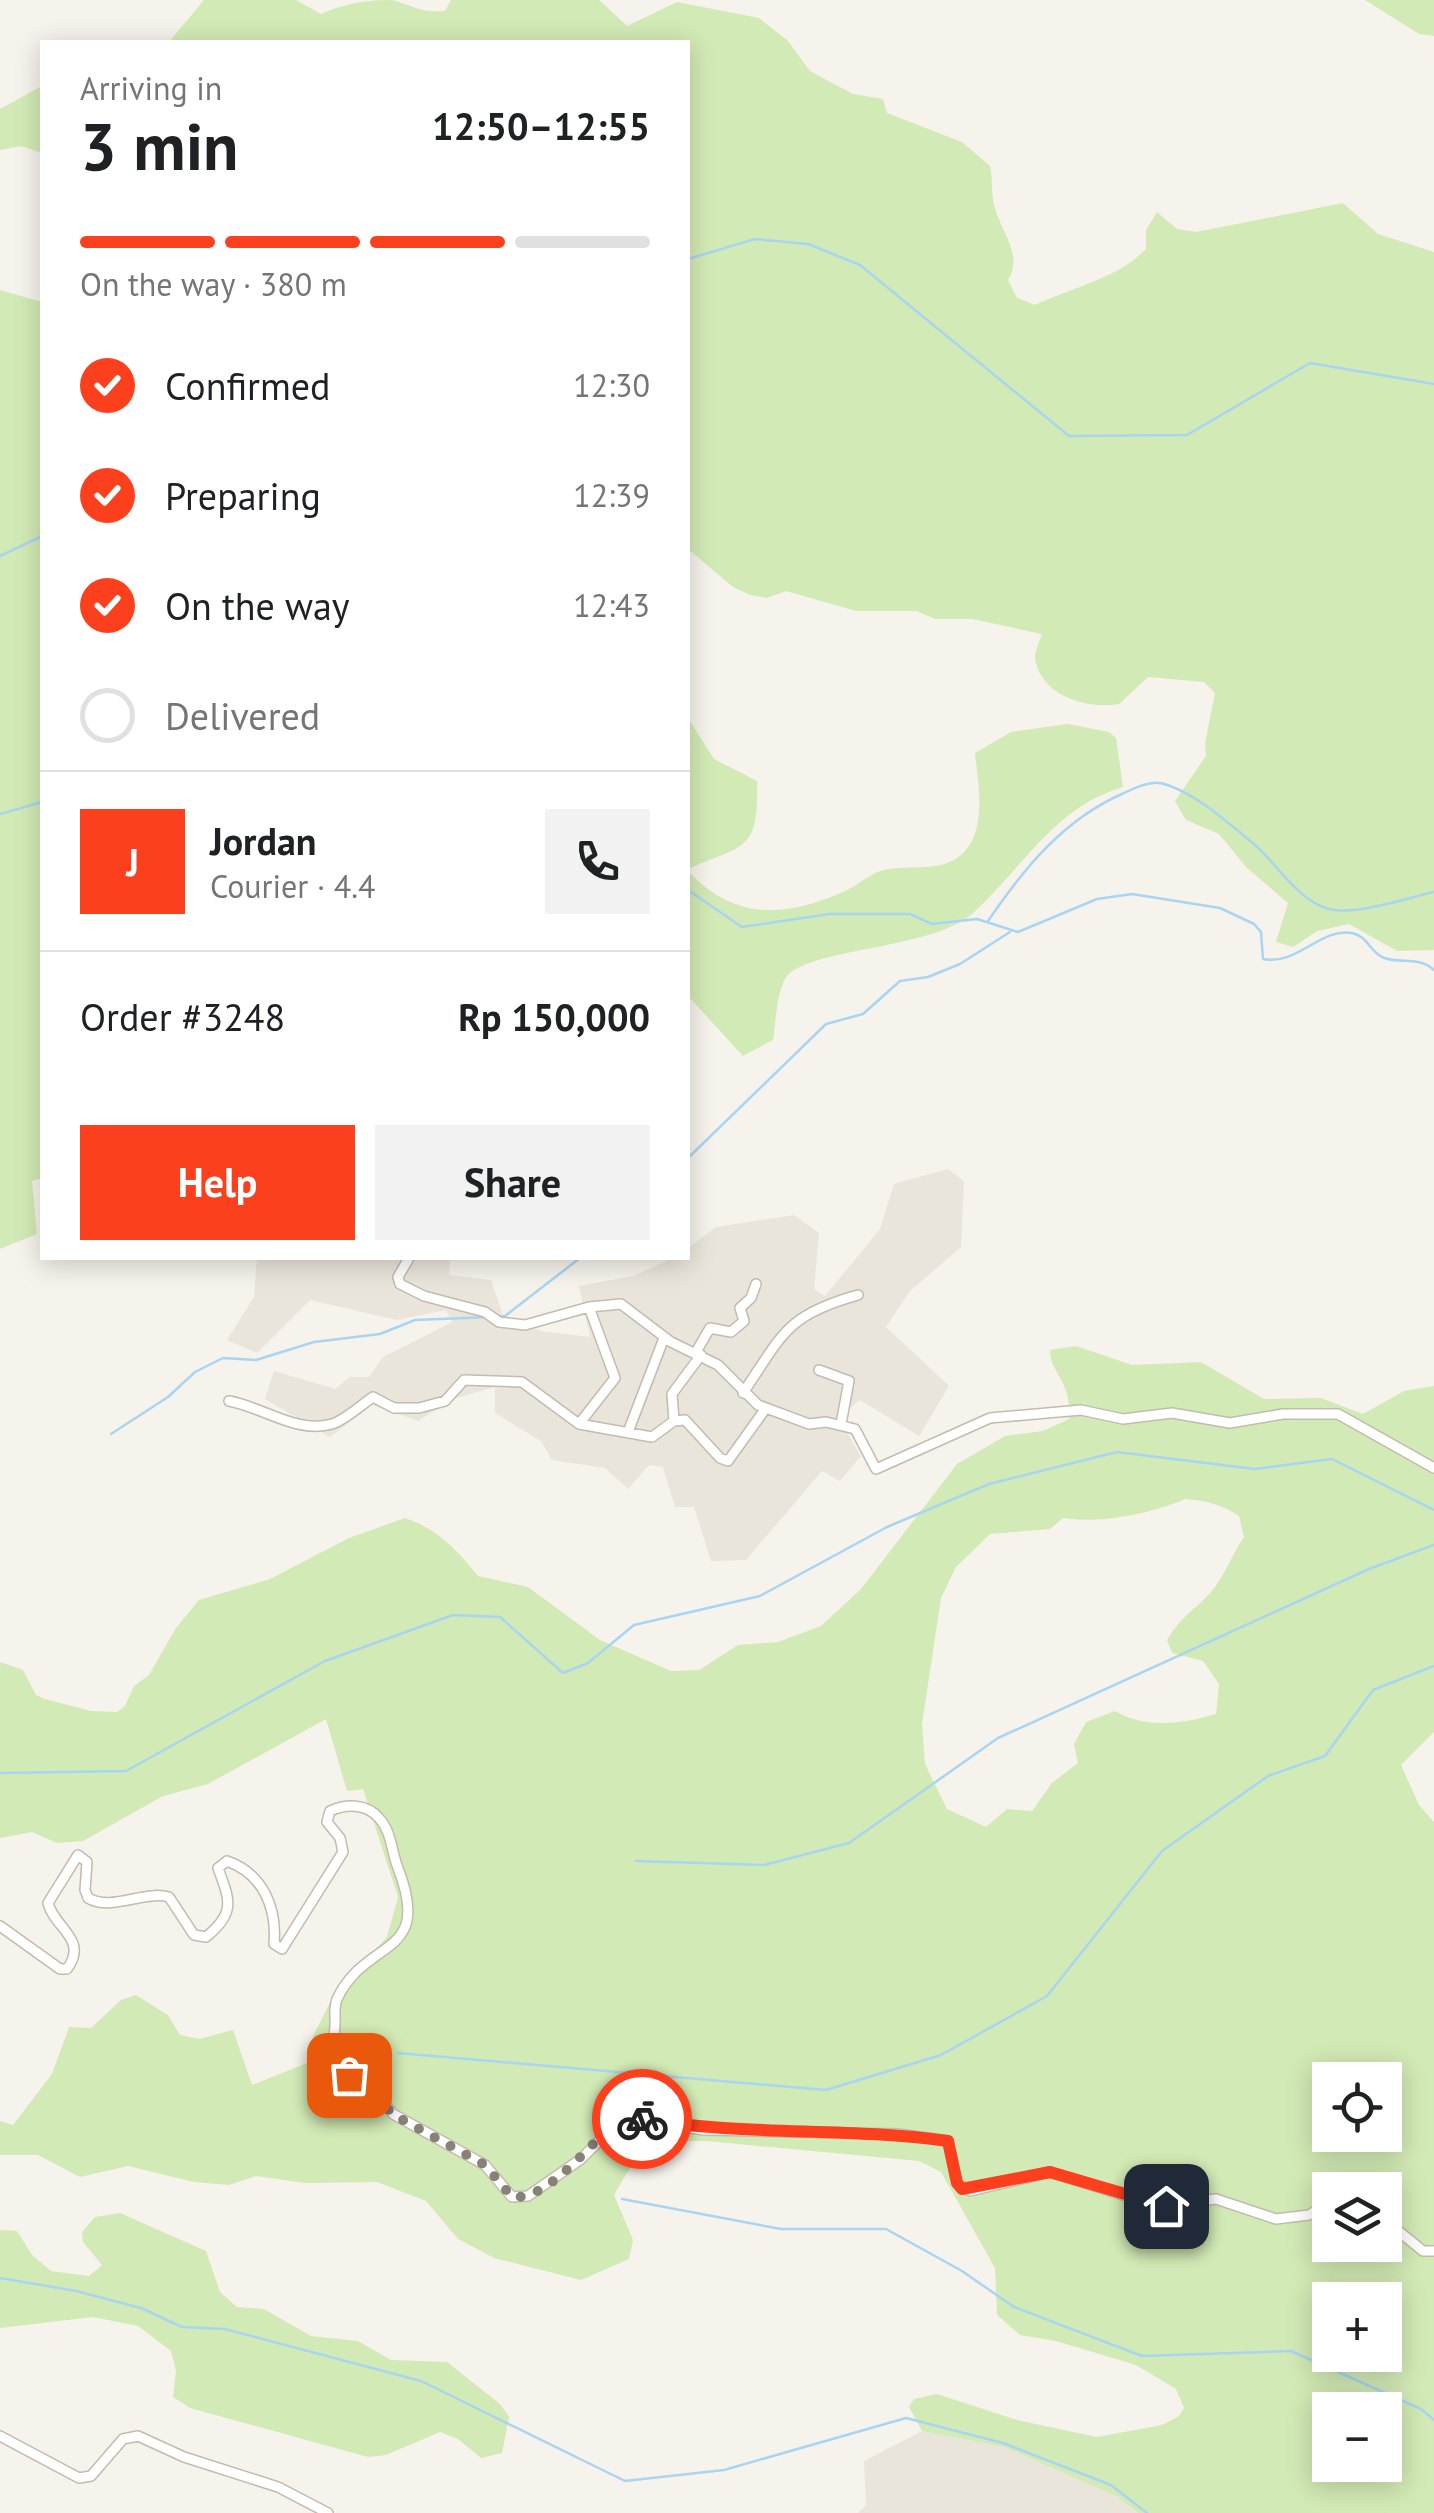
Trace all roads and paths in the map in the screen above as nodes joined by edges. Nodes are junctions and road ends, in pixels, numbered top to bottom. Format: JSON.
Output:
{"nodes":[{"id":1,"x":408,"y":1260,"type":"edge"},
{"id":2,"x":756,"y":1284,"type":"dead end"},
{"id":3,"x":858,"y":1295,"type":"dead end"},
{"id":4,"x":589,"y":1307,"type":"junction"},
{"id":5,"x":664,"y":1338,"type":"junction"},
{"id":6,"x":698,"y":1354,"type":"junction"},
{"id":7,"x":820,"y":1370,"type":"dead end"},
{"id":8,"x":744,"y":1393,"type":"junction"},
{"id":9,"x":229,"y":1401,"type":"dead end"},
{"id":10,"x":766,"y":1408,"type":"junction"},
{"id":11,"x":674,"y":1421,"type":"junction"},
{"id":12,"x":579,"y":1424,"type":"junction"},
{"id":13,"x":841,"y":1424,"type":"junction"},
{"id":14,"x":628,"y":1432,"type":"junction"},
{"id":15,"x":1434,"y":1468,"type":"edge"},
{"id":16,"x":0,"y":1926,"type":"edge"},
{"id":17,"x":1312,"y":2214,"type":"edge"},
{"id":18,"x":1402,"y":2234,"type":"edge"},
{"id":19,"x":1434,"y":2251,"type":"edge"},
{"id":20,"x":0,"y":2436,"type":"edge"},
{"id":21,"x":328,"y":2513,"type":"edge"}],
"edges":[{"from":1,"to":4,"type":"street"},
{"from":2,"to":6,"type":"street"},
{"from":3,"to":8,"type":"street"},
{"from":4,"to":5,"type":"street"},
{"from":4,"to":12,"type":"street"},
{"from":5,"to":6,"type":"street"},
{"from":5,"to":14,"type":"street"},
{"from":6,"to":8,"type":"street"},
{"from":6,"to":11,"type":"street"},
{"from":7,"to":13,"type":"street"},
{"from":8,"to":10,"type":"street"},
{"from":9,"to":12,"type":"street"},
{"from":10,"to":11,"type":"street"},
{"from":10,"to":13,"type":"street"},
{"from":11,"to":14,"type":"street"},
{"from":12,"to":14,"type":"street"},
{"from":13,"to":15,"type":"street"},
{"from":16,"to":17,"type":"street"},
{"from":18,"to":19,"type":"street"},
{"from":20,"to":21,"type":"street"}]}
